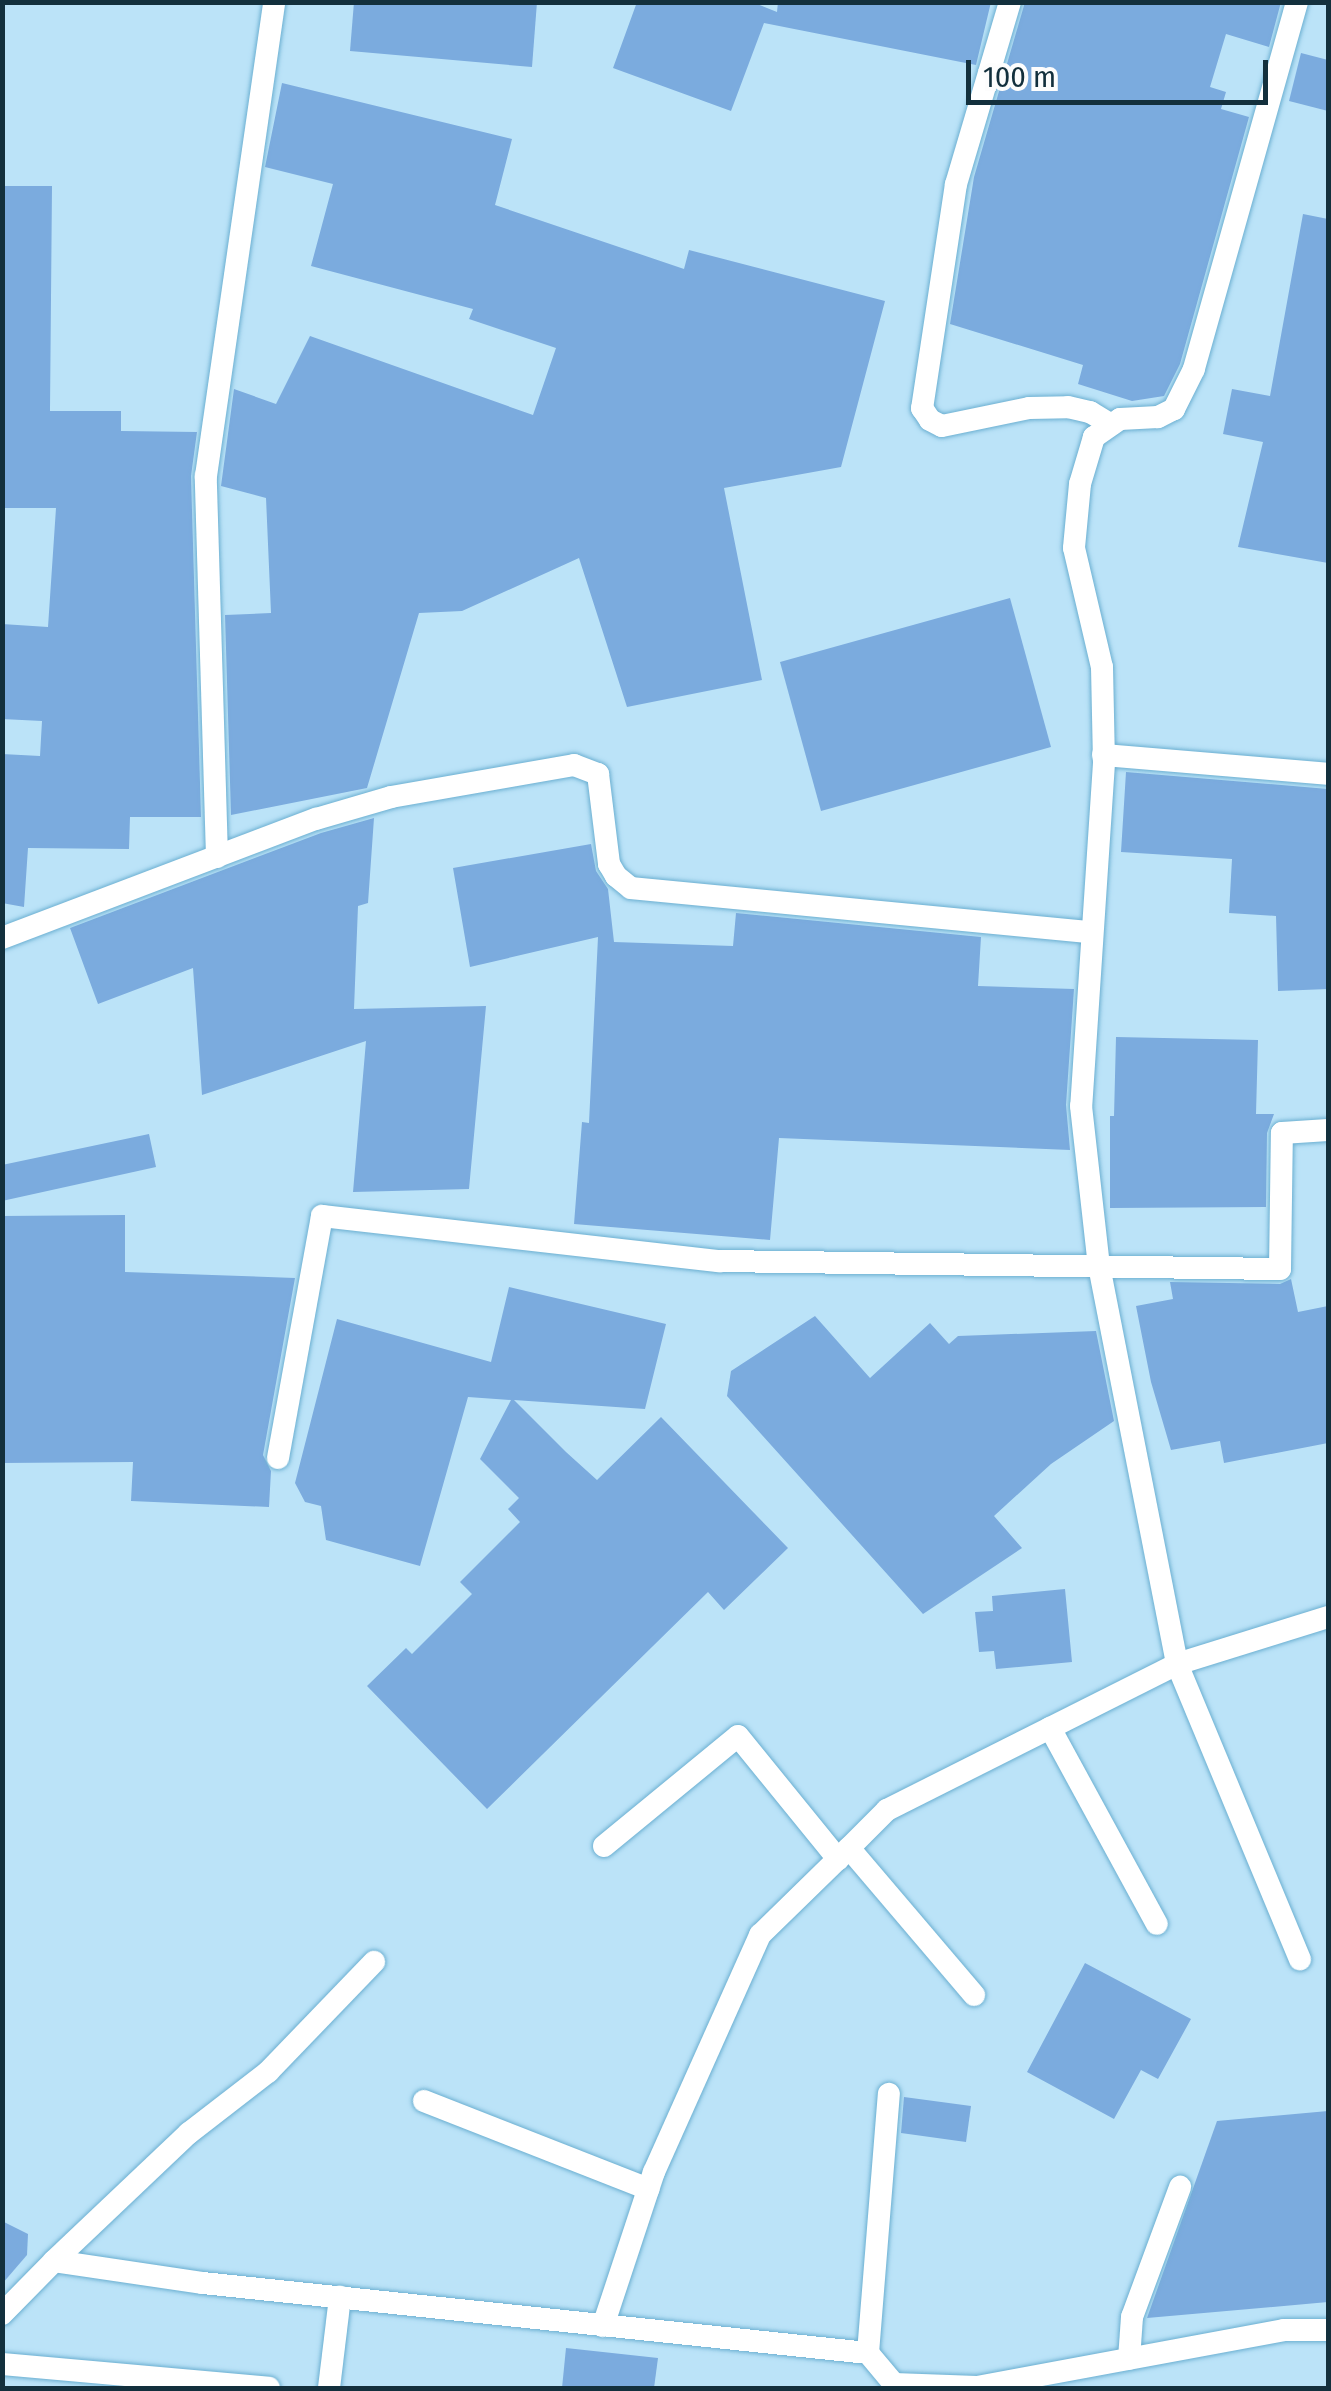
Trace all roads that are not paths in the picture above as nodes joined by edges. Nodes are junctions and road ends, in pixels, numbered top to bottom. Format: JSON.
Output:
{"nodes":[{"id":1,"x":274,"y":2,"type":"edge"},
{"id":2,"x":1010,"y":2,"type":"edge"},
{"id":3,"x":1297,"y":2,"type":"edge"},
{"id":4,"x":1110,"y":424,"type":"junction"},
{"id":5,"x":1104,"y":755,"type":"junction"},
{"id":6,"x":1328,"y":774,"type":"edge"},
{"id":7,"x":218,"y":857,"type":"junction"},
{"id":8,"x":1090,"y":932,"type":"junction"},
{"id":9,"x":2,"y":938,"type":"edge"},
{"id":10,"x":1328,"y":1130,"type":"edge"},
{"id":11,"x":1099,"y":1266,"type":"junction"},
{"id":12,"x":278,"y":1458,"type":"dead end"},
{"id":13,"x":1326,"y":1625,"type":"edge"},
{"id":14,"x":1176,"y":1664,"type":"junction"},
{"id":15,"x":1050,"y":1728,"type":"junction"},
{"id":16,"x":604,"y":1846,"type":"dead end"},
{"id":17,"x":843,"y":1854,"type":"junction"},
{"id":18,"x":1157,"y":1924,"type":"dead end"},
{"id":19,"x":1300,"y":1958,"type":"dead end"},
{"id":20,"x":374,"y":1962,"type":"dead end"},
{"id":21,"x":974,"y":1995,"type":"dead end"},
{"id":22,"x":888,"y":2094,"type":"dead end"},
{"id":23,"x":424,"y":2101,"type":"dead end"},
{"id":24,"x":1180,"y":2187,"type":"dead end"},
{"id":25,"x":648,"y":2189,"type":"junction"},
{"id":26,"x":54,"y":2261,"type":"junction"},
{"id":27,"x":340,"y":2297,"type":"junction"},
{"id":28,"x":2,"y":2314,"type":"edge"},
{"id":29,"x":603,"y":2326,"type":"junction"},
{"id":30,"x":1328,"y":2330,"type":"edge"},
{"id":31,"x":868,"y":2353,"type":"junction"},
{"id":32,"x":1130,"y":2359,"type":"junction"},
{"id":33,"x":2,"y":2364,"type":"edge"},
{"id":34,"x":893,"y":2386,"type":"edge"},
{"id":35,"x":269,"y":2388,"type":"edge"},
{"id":36,"x":329,"y":2388,"type":"edge"}],
"edges":[{"from":1,"to":7,"type":"street"},
{"from":2,"to":4,"type":"street"},
{"from":3,"to":4,"type":"street"},
{"from":4,"to":5,"type":"street"},
{"from":5,"to":6,"type":"street"},
{"from":5,"to":8,"type":"street"},
{"from":7,"to":8,"type":"street"},
{"from":7,"to":9,"type":"street"},
{"from":8,"to":11,"type":"street"},
{"from":10,"to":11,"type":"street"},
{"from":11,"to":12,"type":"street"},
{"from":11,"to":14,"type":"street"},
{"from":13,"to":14,"type":"street"},
{"from":14,"to":15,"type":"street"},
{"from":14,"to":19,"type":"street"},
{"from":15,"to":17,"type":"street"},
{"from":15,"to":18,"type":"street"},
{"from":16,"to":17,"type":"street"},
{"from":17,"to":21,"type":"street"},
{"from":17,"to":25,"type":"street"},
{"from":20,"to":26,"type":"street"},
{"from":22,"to":31,"type":"street"},
{"from":23,"to":25,"type":"street"},
{"from":24,"to":32,"type":"street"},
{"from":25,"to":29,"type":"street"},
{"from":26,"to":27,"type":"street"},
{"from":26,"to":28,"type":"street"},
{"from":27,"to":29,"type":"street"},
{"from":27,"to":36,"type":"street"},
{"from":29,"to":31,"type":"street"},
{"from":30,"to":32,"type":"street"},
{"from":31,"to":34,"type":"street"},
{"from":32,"to":34,"type":"street"},
{"from":33,"to":35,"type":"street"}]}
